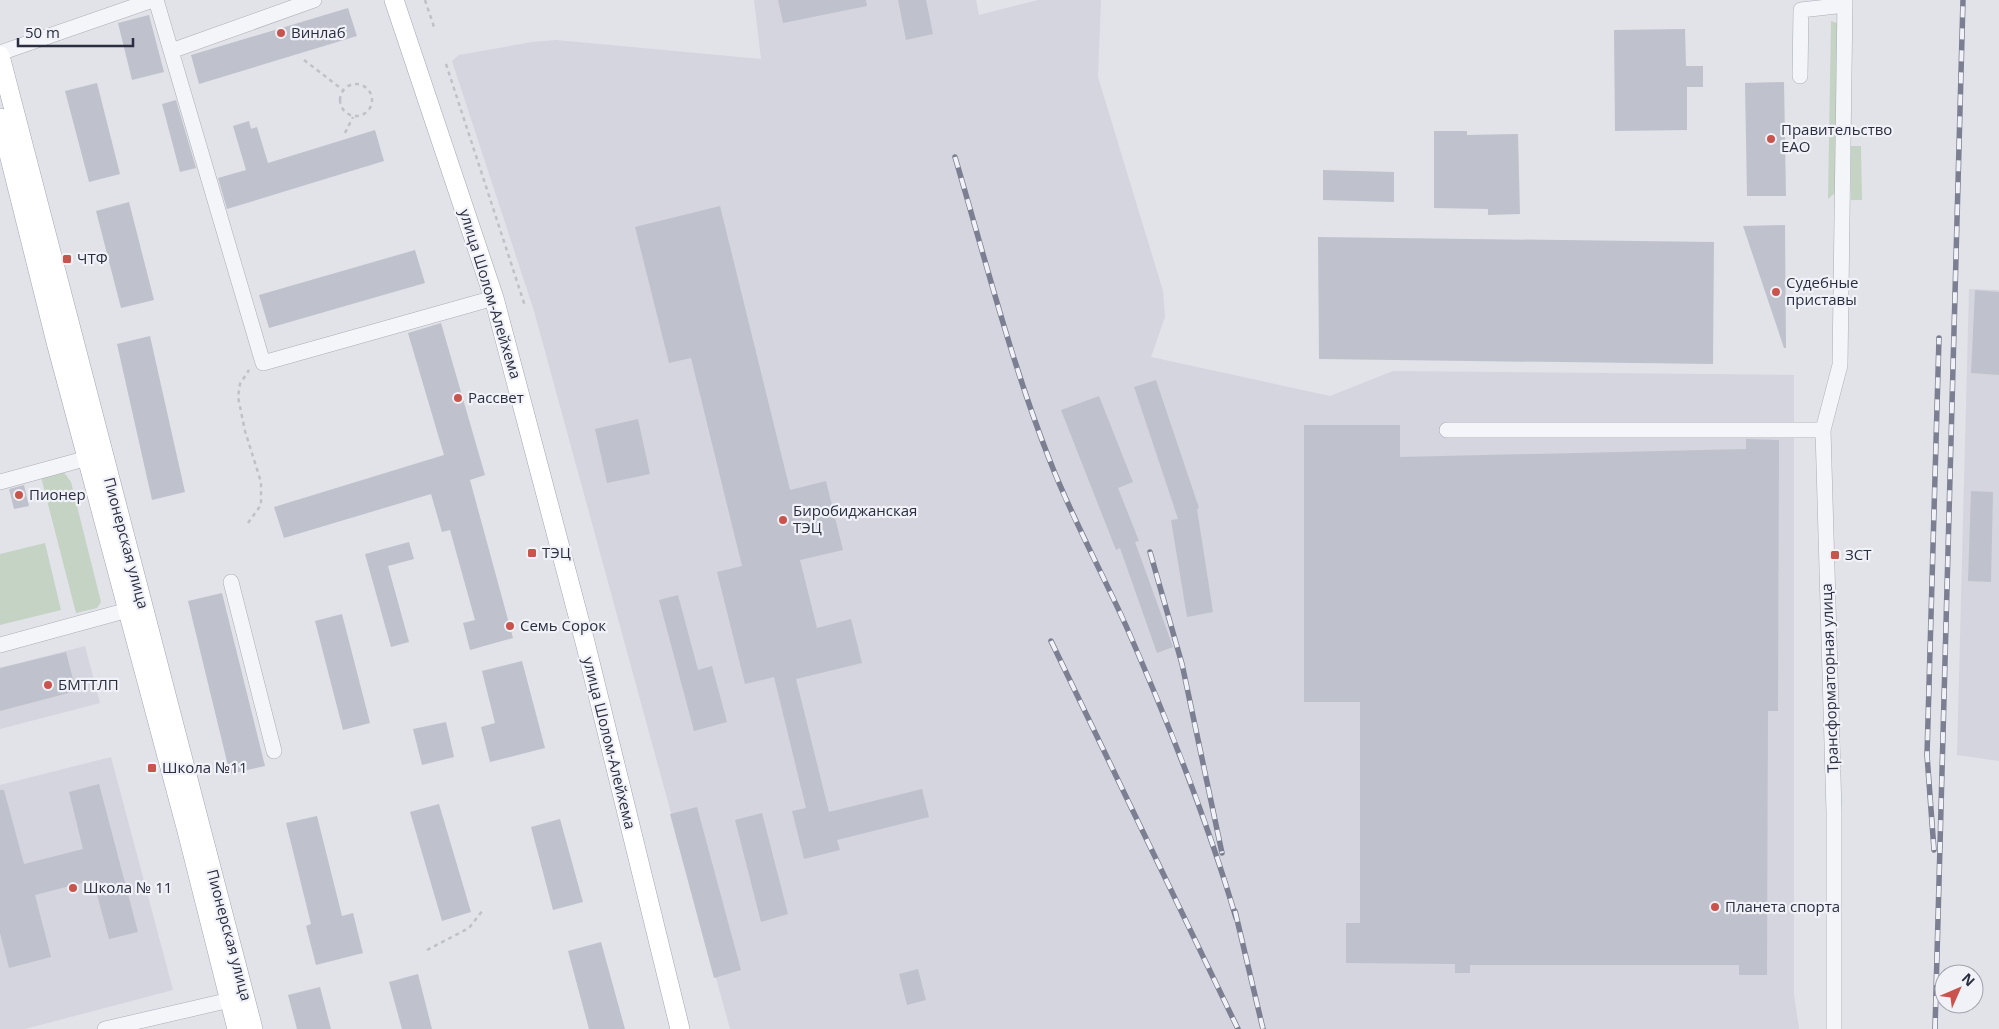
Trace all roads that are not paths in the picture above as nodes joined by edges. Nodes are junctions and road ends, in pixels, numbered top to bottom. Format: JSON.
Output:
{"nodes":[{"id":1,"x":155,"y":0,"type":"edge"},
{"id":2,"x":314,"y":0,"type":"edge"},
{"id":3,"x":394,"y":0,"type":"edge"},
{"id":4,"x":1845,"y":2,"type":"edge"},
{"id":5,"x":1801,"y":5,"type":"edge"},
{"id":6,"x":171,"y":50,"type":"junction"},
{"id":7,"x":0,"y":54,"type":"edge"},
{"id":8,"x":1800,"y":76,"type":"dead end"},
{"id":9,"x":0,"y":118,"type":"edge"},
{"id":10,"x":494,"y":298,"type":"junction"},
{"id":11,"x":1447,"y":430,"type":"dead end"},
{"id":12,"x":1823,"y":430,"type":"junction"},
{"id":13,"x":95,"y":456,"type":"junction"},
{"id":14,"x":0,"y":482,"type":"edge"},
{"id":15,"x":231,"y":582,"type":"dead end"},
{"id":16,"x":135,"y":608,"type":"junction"},
{"id":17,"x":0,"y":645,"type":"edge"},
{"id":18,"x":274,"y":751,"type":"dead end"},
{"id":19,"x":238,"y":998,"type":"junction"},
{"id":20,"x":105,"y":1029,"type":"edge"},
{"id":21,"x":237,"y":1029,"type":"edge"},
{"id":22,"x":254,"y":1029,"type":"edge"},
{"id":23,"x":680,"y":1029,"type":"edge"},
{"id":24,"x":1834,"y":1029,"type":"edge"}],
"edges":[{"from":1,"to":6,"type":"street"},
{"from":1,"to":7,"type":"street"},
{"from":2,"to":6,"type":"street"},
{"from":3,"to":10,"type":"main road","name":"улица Шолом-Алейхема"},
{"from":4,"to":5,"type":"street"},
{"from":4,"to":12,"type":"street","name":"Трансформаторная улица"},
{"from":5,"to":8,"type":"street"},
{"from":6,"to":10,"type":"street"},
{"from":7,"to":13,"type":"main road","name":"Пионерская улица"},
{"from":9,"to":13,"type":"main road","name":"Пионерская улица"},
{"from":10,"to":23,"type":"main road","name":"улица Шолом-Алейхема"},
{"from":11,"to":12,"type":"street"},
{"from":12,"to":24,"type":"street","name":"Трансформаторная улица"},
{"from":13,"to":14,"type":"street"},
{"from":13,"to":16,"type":"main road","name":"Пионерская улица"},
{"from":15,"to":18,"type":"street"},
{"from":16,"to":17,"type":"street"},
{"from":16,"to":19,"type":"main road","name":"Пионерская улица"},
{"from":19,"to":20,"type":"street"},
{"from":19,"to":21,"type":"main road","name":"Пионерская улица"},
{"from":19,"to":22,"type":"main road","name":"Пионерская улица"}]}
